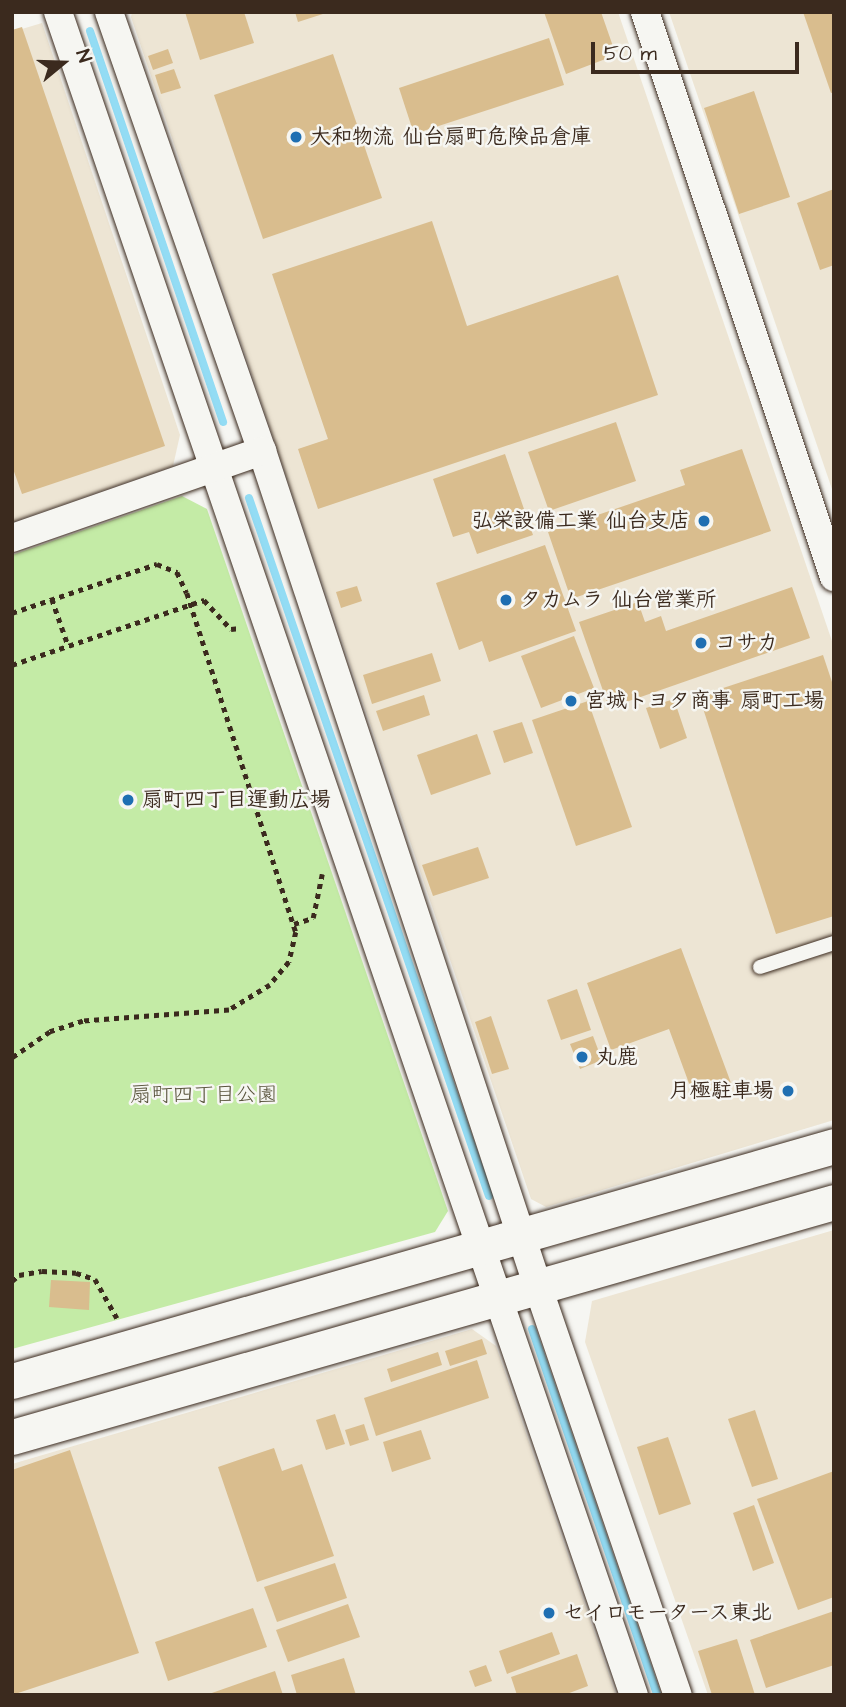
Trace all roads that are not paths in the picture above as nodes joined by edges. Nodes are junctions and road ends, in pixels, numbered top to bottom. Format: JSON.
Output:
{"nodes":[{"id":1,"x":58,"y":12,"type":"edge"},
{"id":2,"x":109,"y":12,"type":"edge"},
{"id":3,"x":645,"y":12,"type":"edge"},
{"id":4,"x":262,"y":451,"type":"junction"},
{"id":5,"x":214,"y":466,"type":"junction"},
{"id":6,"x":12,"y":538,"type":"edge"},
{"id":7,"x":834,"y":577,"type":"edge"},
{"id":8,"x":834,"y":943,"type":"edge"},
{"id":9,"x":760,"y":967,"type":"dead end"},
{"id":10,"x":834,"y":1146,"type":"edge"},
{"id":11,"x":834,"y":1202,"type":"edge"},
{"id":12,"x":522,"y":1234,"type":"junction"},
{"id":13,"x":479,"y":1246,"type":"junction"},
{"id":14,"x":538,"y":1287,"type":"junction"},
{"id":15,"x":499,"y":1298,"type":"junction"},
{"id":16,"x":12,"y":1381,"type":"edge"},
{"id":17,"x":12,"y":1437,"type":"edge"},
{"id":18,"x":634,"y":1695,"type":"edge"},
{"id":19,"x":678,"y":1695,"type":"edge"}],
"edges":[{"from":1,"to":5,"type":"street"},
{"from":2,"to":4,"type":"street"},
{"from":3,"to":7,"type":"street"},
{"from":4,"to":5,"type":"street"},
{"from":4,"to":12,"type":"street"},
{"from":5,"to":6,"type":"street"},
{"from":5,"to":13,"type":"street"},
{"from":8,"to":9,"type":"lane"},
{"from":10,"to":12,"type":"street"},
{"from":11,"to":14,"type":"street"},
{"from":12,"to":13,"type":"street"},
{"from":12,"to":14,"type":"street"},
{"from":13,"to":15,"type":"street"},
{"from":13,"to":16,"type":"street"},
{"from":14,"to":15,"type":"street"},
{"from":14,"to":19,"type":"street"},
{"from":15,"to":17,"type":"street"},
{"from":15,"to":18,"type":"street"}]}
